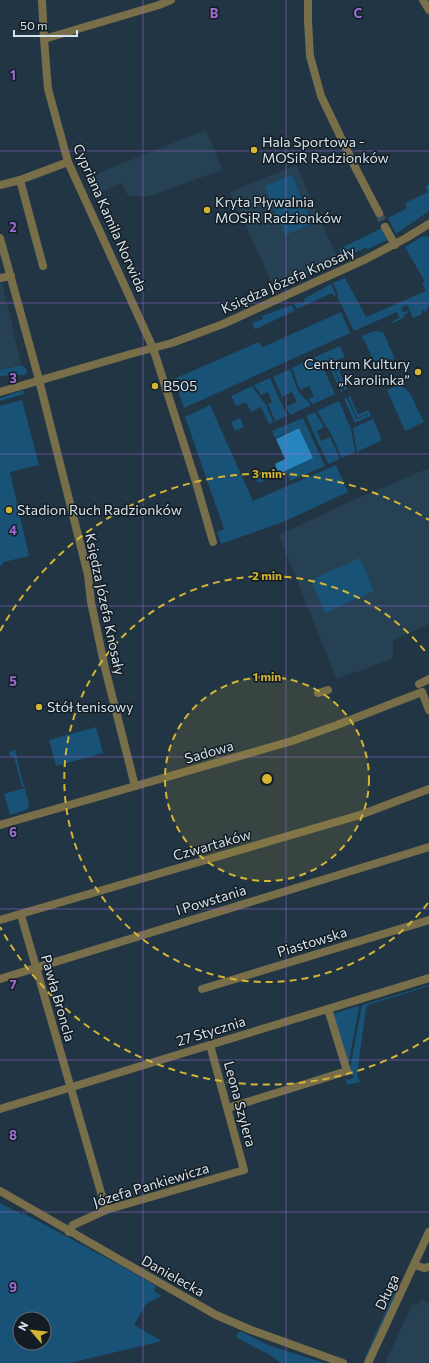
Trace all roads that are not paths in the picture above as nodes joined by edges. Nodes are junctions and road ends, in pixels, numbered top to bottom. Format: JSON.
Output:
{"nodes":[{"id":1,"x":42,"y":0,"type":"edge"},
{"id":2,"x":171,"y":0,"type":"edge"},
{"id":3,"x":308,"y":0,"type":"edge"},
{"id":4,"x":422,"y":0,"type":"edge"},
{"id":5,"x":429,"y":10,"type":"edge"},
{"id":6,"x":44,"y":39,"type":"junction"},
{"id":7,"x":68,"y":162,"type":"junction"},
{"id":8,"x":20,"y":180,"type":"junction"},
{"id":9,"x":0,"y":185,"type":"edge"},
{"id":10,"x":379,"y":213,"type":"tunnel mouth"},
{"id":11,"x":429,"y":224,"type":"edge"},
{"id":12,"x":385,"y":227,"type":"tunnel mouth"},
{"id":13,"x":0,"y":238,"type":"edge"},
{"id":14,"x":394,"y":245,"type":"junction"},
{"id":15,"x":44,"y":266,"type":"dead end"},
{"id":16,"x":11,"y":276,"type":"junction"},
{"id":17,"x":0,"y":278,"type":"edge"},
{"id":18,"x":153,"y":348,"type":"junction"},
{"id":19,"x":38,"y":380,"type":"junction"},
{"id":20,"x":0,"y":392,"type":"edge"},
{"id":21,"x":213,"y":542,"type":"dead end"},
{"id":22,"x":429,"y":679,"type":"edge"},
{"id":23,"x":419,"y":684,"type":"dead end"},
{"id":24,"x":328,"y":690,"type":"dead end"},
{"id":25,"x":318,"y":693,"type":"dead end"},
{"id":26,"x":429,"y":710,"type":"edge"},
{"id":27,"x":135,"y":786,"type":"junction"},
{"id":28,"x":429,"y":789,"type":"edge"},
{"id":29,"x":0,"y":825,"type":"edge"},
{"id":30,"x":429,"y":847,"type":"edge"},
{"id":31,"x":21,"y":915,"type":"junction"},
{"id":32,"x":0,"y":920,"type":"edge"},
{"id":33,"x":429,"y":920,"type":"edge"},
{"id":34,"x":36,"y":968,"type":"junction"},
{"id":35,"x":0,"y":978,"type":"edge"},
{"id":36,"x":429,"y":978,"type":"edge"},
{"id":37,"x":202,"y":989,"type":"dead end"},
{"id":38,"x":328,"y":1009,"type":"junction"},
{"id":39,"x":210,"y":1045,"type":"junction"},
{"id":40,"x":70,"y":1088,"type":"junction"},
{"id":41,"x":228,"y":1108,"type":"junction"},
{"id":42,"x":0,"y":1109,"type":"edge"},
{"id":43,"x":244,"y":1170,"type":"joint"},
{"id":44,"x":0,"y":1191,"type":"edge"},
{"id":45,"x":106,"y":1210,"type":"junction"},
{"id":46,"x":69,"y":1232,"type":"junction"},
{"id":47,"x":429,"y":1232,"type":"edge"},
{"id":48,"x":414,"y":1265,"type":"junction"},
{"id":49,"x":429,"y":1267,"type":"edge"},
{"id":50,"x":343,"y":1363,"type":"edge"},
{"id":51,"x":368,"y":1363,"type":"edge"}],
"edges":[{"from":1,"to":6,"type":"street","name":"Cypriana Kamila Norwida"},
{"from":2,"to":6,"type":"street"},
{"from":3,"to":10,"type":"street"},
{"from":4,"to":5,"type":"street"},
{"from":6,"to":7,"type":"street","name":"Cypriana Kamila Norwida"},
{"from":7,"to":8,"type":"street"},
{"from":7,"to":18,"type":"street","name":"Cypriana Kamila Norwida"},
{"from":8,"to":9,"type":"street"},
{"from":8,"to":15,"type":"street"},
{"from":11,"to":14,"type":"street","name":"Księdza Józefa Knosały"},
{"from":12,"to":14,"type":"street"},
{"from":13,"to":16,"type":"street"},
{"from":14,"to":18,"type":"street","name":"Księdza Józefa Knosały"},
{"from":16,"to":17,"type":"street"},
{"from":16,"to":19,"type":"street"},
{"from":18,"to":19,"type":"street","name":"Księdza Józefa Knosały"},
{"from":18,"to":21,"type":"street"},
{"from":19,"to":20,"type":"street","name":"Księdza Józefa Knosały"},
{"from":19,"to":27,"type":"street","name":"Księdza Józefa Knosały"},
{"from":22,"to":23,"type":"street"},
{"from":24,"to":25,"type":"street"},
{"from":26,"to":27,"type":"street","name":"Sadowa"},
{"from":27,"to":29,"type":"street","name":"Sadowa"},
{"from":28,"to":31,"type":"street","name":"Czwartaków"},
{"from":30,"to":34,"type":"street","name":"I Powstania"},
{"from":31,"to":32,"type":"street","name":"Czwartaków"},
{"from":31,"to":34,"type":"street","name":"Pawła Broncla"},
{"from":33,"to":37,"type":"street","name":"Piastowska"},
{"from":34,"to":35,"type":"street","name":"I Powstania"},
{"from":34,"to":40,"type":"street","name":"Pawła Broncla"},
{"from":36,"to":38,"type":"street","name":"27 Stycznia"},
{"from":38,"to":39,"type":"street","name":"27 Stycznia"},
{"from":38,"to":41,"type":"street"},
{"from":39,"to":40,"type":"street","name":"27 Stycznia"},
{"from":39,"to":41,"type":"street","name":"Leona Szylera"},
{"from":40,"to":42,"type":"street","name":"27 Stycznia"},
{"from":40,"to":45,"type":"street","name":"Pawła Broncla"},
{"from":41,"to":43,"type":"street","name":"Leona Szylera"},
{"from":43,"to":45,"type":"street","name":"Józefa Pankiewicza"},
{"from":44,"to":46,"type":"street","name":"Danielecka"},
{"from":45,"to":46,"type":"street","name":"Józefa Pankiewicza"},
{"from":46,"to":50,"type":"street","name":"Danielecka"},
{"from":47,"to":48,"type":"street","name":"Długa"},
{"from":48,"to":49,"type":"street"},
{"from":48,"to":51,"type":"street","name":"Długa"}]}
